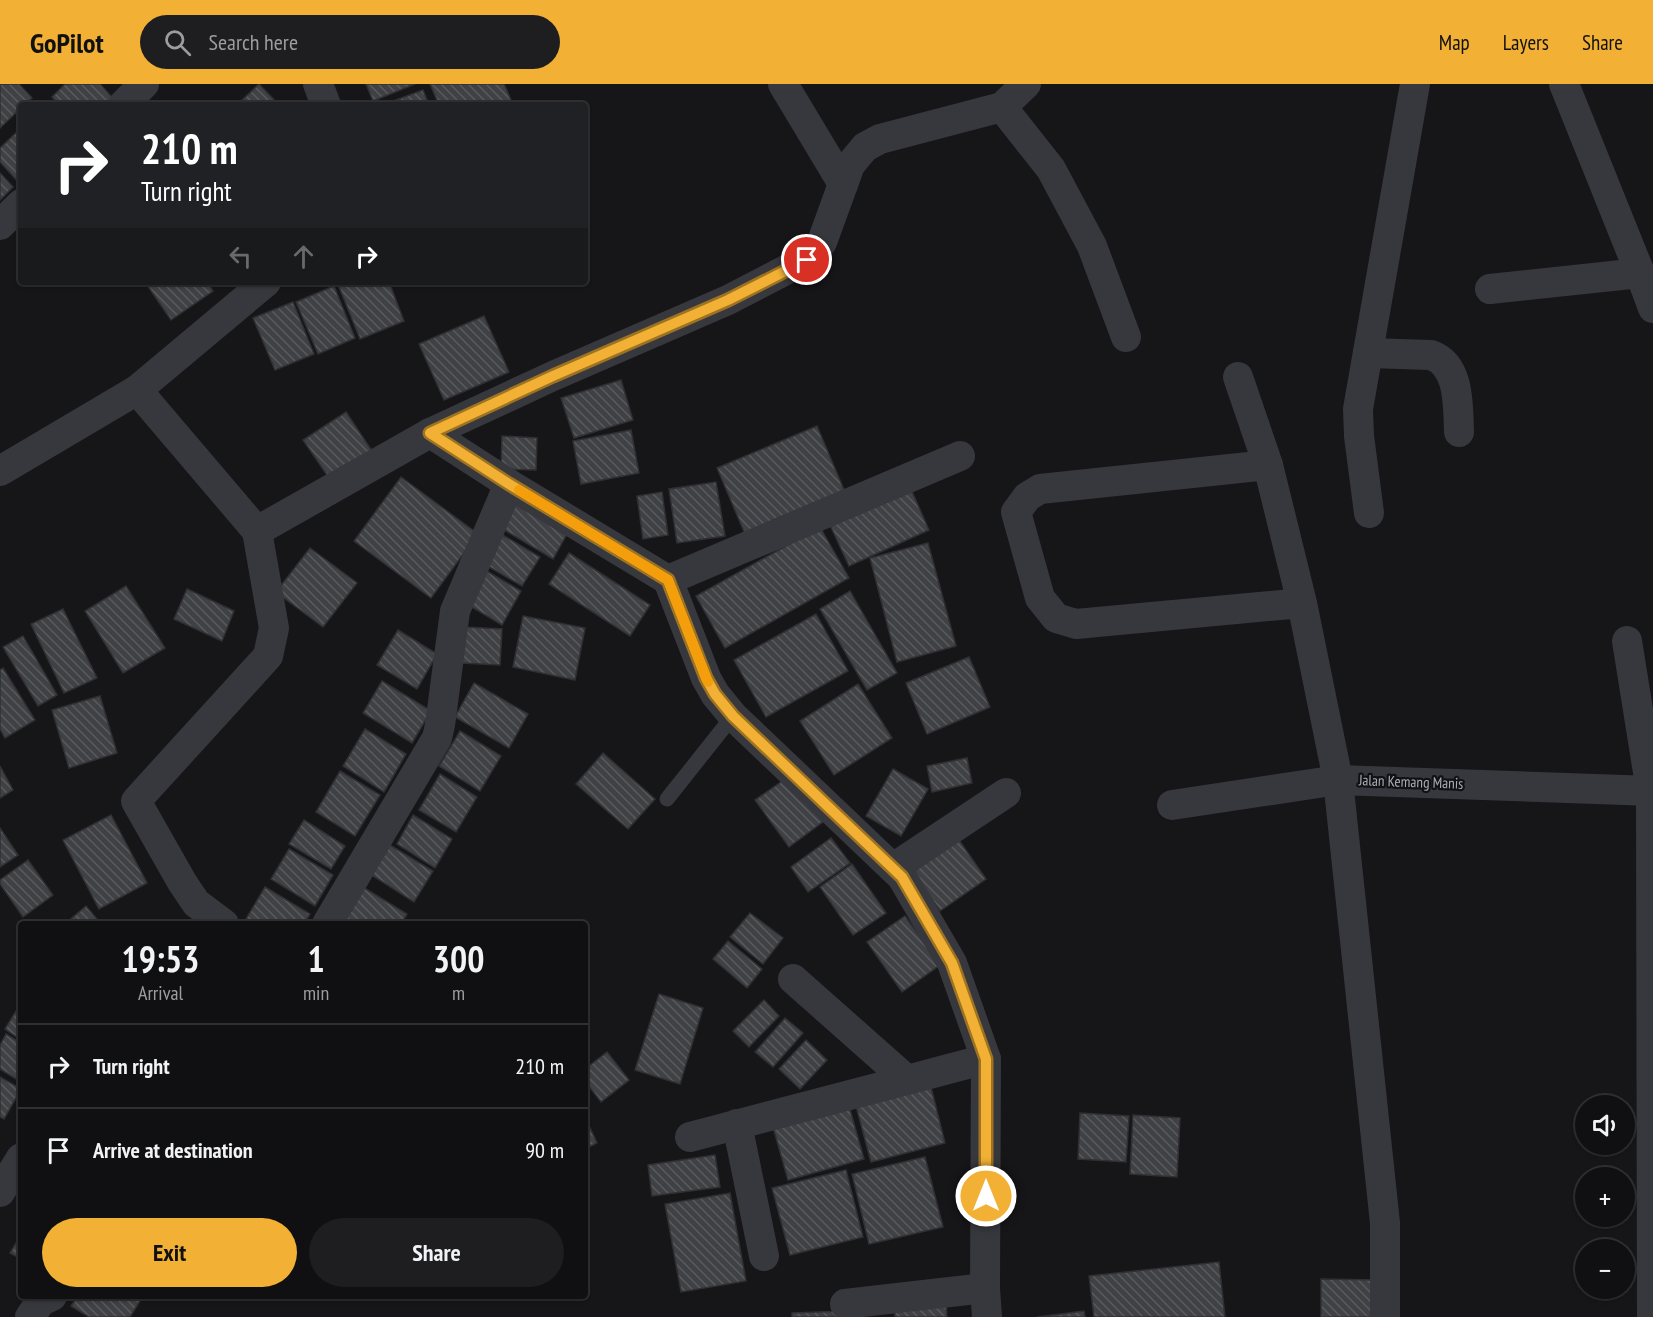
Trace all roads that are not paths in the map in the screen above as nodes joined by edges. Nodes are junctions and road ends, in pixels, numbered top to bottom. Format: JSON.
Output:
{"nodes":[{"id":1,"x":144,"y":84,"type":"edge"},
{"id":2,"x":318,"y":84,"type":"edge"},
{"id":3,"x":783,"y":84,"type":"edge"},
{"id":4,"x":1026,"y":84,"type":"edge"},
{"id":5,"x":1415,"y":84,"type":"edge"},
{"id":6,"x":1564,"y":84,"type":"edge"},
{"id":7,"x":126,"y":102,"type":"edge"},
{"id":8,"x":325,"y":102,"type":"edge"},
{"id":9,"x":1002,"y":107,"type":"junction"},
{"id":10,"x":843,"y":184,"type":"junction"},
{"id":11,"x":18,"y":207,"type":"edge"},
{"id":12,"x":0,"y":225,"type":"edge"},
{"id":13,"x":1640,"y":273,"type":"junction"},
{"id":14,"x":262,"y":285,"type":"edge"},
{"id":15,"x":1490,"y":289,"type":"dead end"},
{"id":16,"x":1653,"y":308,"type":"edge"},
{"id":17,"x":1126,"y":337,"type":"dead end"},
{"id":18,"x":1368,"y":353,"type":"junction"},
{"id":19,"x":1238,"y":377,"type":"dead end"},
{"id":20,"x":137,"y":390,"type":"junction"},
{"id":21,"x":1459,"y":432,"type":"dead end"},
{"id":22,"x":430,"y":433,"type":"junction"},
{"id":23,"x":960,"y":456,"type":"dead end"},
{"id":24,"x":1268,"y":465,"type":"junction"},
{"id":25,"x":0,"y":471,"type":"edge"},
{"id":26,"x":509,"y":484,"type":"junction"},
{"id":27,"x":1369,"y":513,"type":"dead end"},
{"id":28,"x":257,"y":531,"type":"junction"},
{"id":29,"x":668,"y":580,"type":"junction"},
{"id":30,"x":1302,"y":603,"type":"junction"},
{"id":31,"x":1627,"y":640,"type":"dead end"},
{"id":32,"x":733,"y":716,"type":"junction"},
{"id":33,"x":1338,"y":780,"type":"junction"},
{"id":34,"x":1652,"y":791,"type":"edge"},
{"id":35,"x":1006,"y":793,"type":"dead end"},
{"id":36,"x":667,"y":799,"type":"dead end"},
{"id":37,"x":1172,"y":805,"type":"dead end"},
{"id":38,"x":893,"y":868,"type":"junction"},
{"id":39,"x":220,"y":921,"type":"edge"},
{"id":40,"x":329,"y":921,"type":"edge"},
{"id":41,"x":794,"y":979,"type":"dead end"},
{"id":42,"x":986,"y":1059,"type":"junction"},
{"id":43,"x":907,"y":1080,"type":"junction"},
{"id":44,"x":737,"y":1124,"type":"junction"},
{"id":45,"x":690,"y":1137,"type":"dead end"},
{"id":46,"x":18,"y":1163,"type":"edge"},
{"id":47,"x":0,"y":1192,"type":"edge"},
{"id":48,"x":764,"y":1256,"type":"dead end"},
{"id":49,"x":985,"y":1288,"type":"junction"},
{"id":50,"x":45,"y":1299,"type":"edge"},
{"id":51,"x":845,"y":1304,"type":"dead end"},
{"id":52,"x":30,"y":1317,"type":"edge"},
{"id":53,"x":987,"y":1317,"type":"edge"},
{"id":54,"x":1385,"y":1317,"type":"edge"},
{"id":55,"x":1652,"y":1317,"type":"edge"}],
"edges":[{"from":1,"to":7,"type":"street"},
{"from":2,"to":8,"type":"street"},
{"from":3,"to":10,"type":"street"},
{"from":4,"to":9,"type":"street"},
{"from":5,"to":18,"type":"street"},
{"from":6,"to":13,"type":"street"},
{"from":9,"to":10,"type":"street"},
{"from":9,"to":17,"type":"street"},
{"from":10,"to":22,"type":"street"},
{"from":11,"to":12,"type":"street"},
{"from":13,"to":15,"type":"street"},
{"from":13,"to":16,"type":"street"},
{"from":14,"to":20,"type":"street"},
{"from":18,"to":21,"type":"street"},
{"from":18,"to":27,"type":"street"},
{"from":19,"to":24,"type":"street"},
{"from":20,"to":25,"type":"street"},
{"from":20,"to":28,"type":"street"},
{"from":22,"to":26,"type":"street"},
{"from":22,"to":28,"type":"street"},
{"from":23,"to":29,"type":"street"},
{"from":24,"to":30,"type":"street"},
{"from":24,"to":30,"type":"street"},
{"from":26,"to":29,"type":"street"},
{"from":26,"to":40,"type":"street"},
{"from":28,"to":39,"type":"street"},
{"from":29,"to":32,"type":"street"},
{"from":30,"to":33,"type":"street"},
{"from":31,"to":34,"type":"street"},
{"from":32,"to":36,"type":"lane"},
{"from":32,"to":38,"type":"street"},
{"from":33,"to":34,"type":"street","name":"Jalan Kemang Manis"},
{"from":33,"to":37,"type":"street","name":"Jalan Kemang Manis"},
{"from":33,"to":54,"type":"street"},
{"from":34,"to":55,"type":"street"},
{"from":35,"to":38,"type":"street"},
{"from":38,"to":42,"type":"street"},
{"from":41,"to":43,"type":"street"},
{"from":42,"to":43,"type":"street"},
{"from":42,"to":49,"type":"street"},
{"from":43,"to":44,"type":"street"},
{"from":44,"to":45,"type":"street"},
{"from":44,"to":48,"type":"street"},
{"from":46,"to":47,"type":"street"},
{"from":49,"to":51,"type":"street"},
{"from":49,"to":53,"type":"street"},
{"from":50,"to":52,"type":"street"}]}
